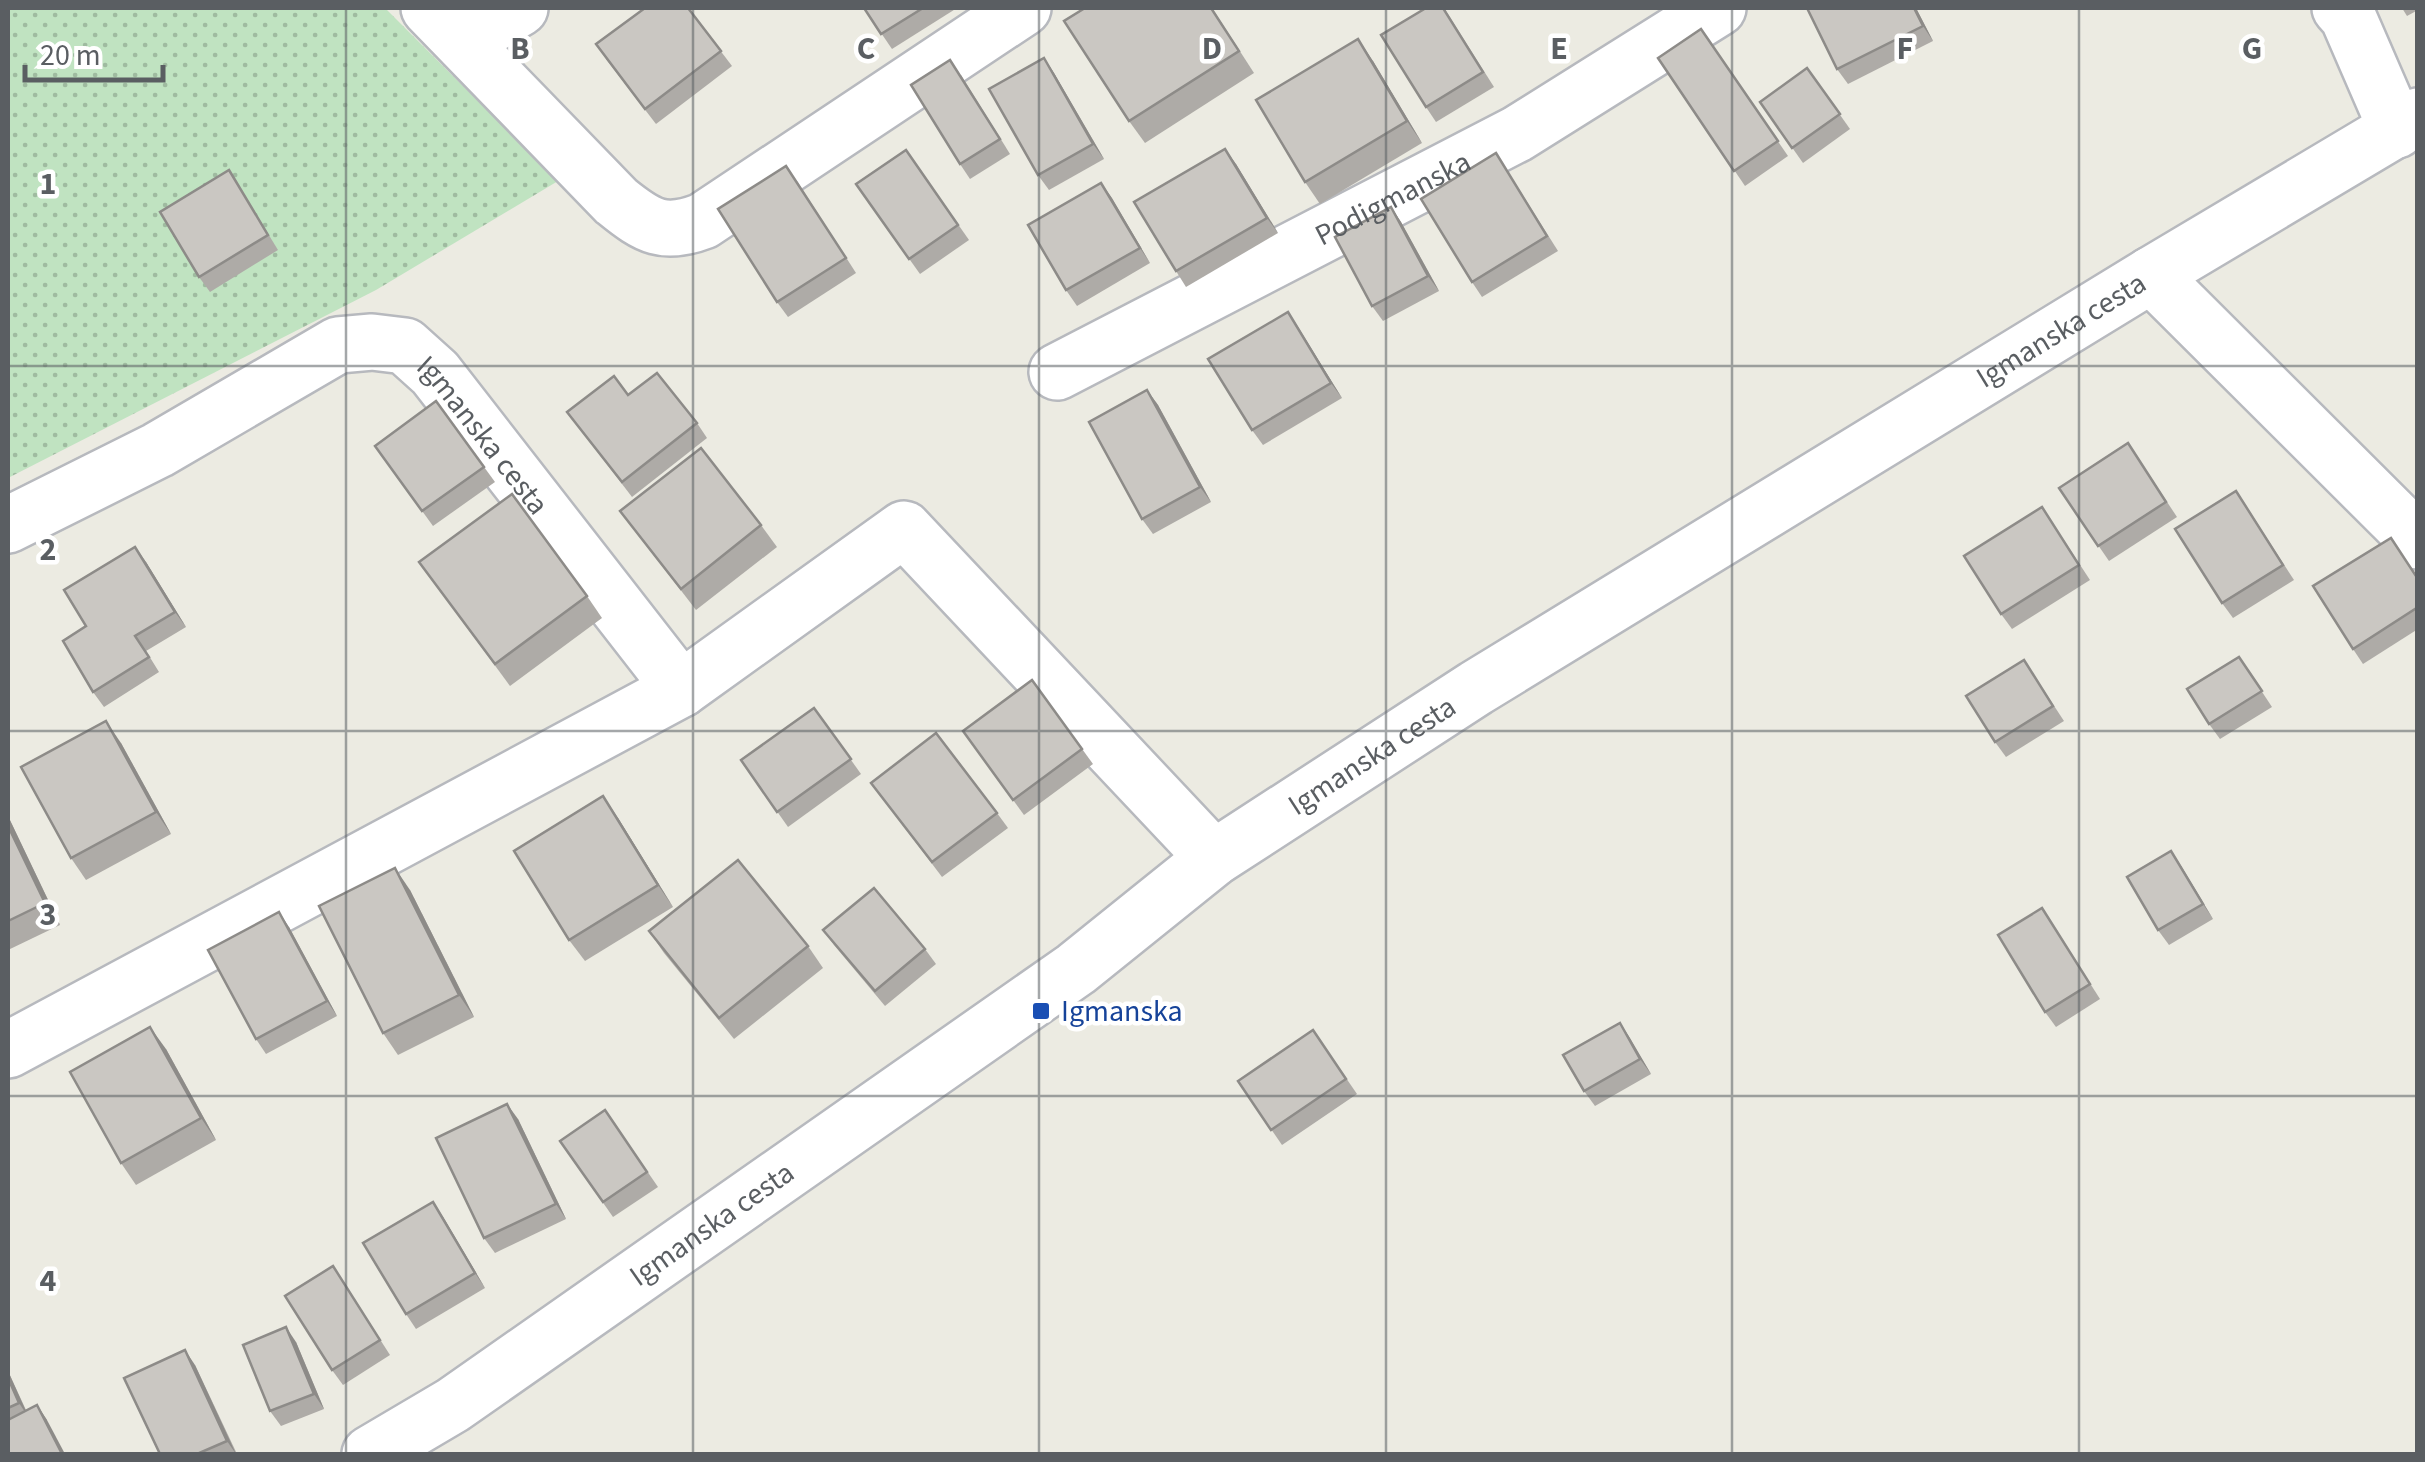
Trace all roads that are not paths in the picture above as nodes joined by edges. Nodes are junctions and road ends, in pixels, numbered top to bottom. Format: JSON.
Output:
{"nodes":[{"id":1,"x":520,"y":8,"type":"edge"},
{"id":2,"x":1023,"y":8,"type":"edge"},
{"id":3,"x":1718,"y":8,"type":"edge"},
{"id":4,"x":2340,"y":8,"type":"edge"},
{"id":5,"x":446,"y":24,"type":"edge"},
{"id":6,"x":2407,"y":124,"type":"edge"},
{"id":7,"x":2151,"y":275,"type":"junction"},
{"id":8,"x":1057,"y":372,"type":"dead end"},
{"id":9,"x":8,"y":525,"type":"edge"},
{"id":10,"x":2418,"y":541,"type":"edge"},
{"id":11,"x":680,"y":690,"type":"junction"},
{"id":12,"x":1214,"y":858,"type":"junction"},
{"id":13,"x":8,"y":1050,"type":"edge"},
{"id":14,"x":370,"y":1454,"type":"edge"}],
"edges":[{"from":1,"to":5,"type":"street"},
{"from":2,"to":5,"type":"street"},
{"from":3,"to":8,"type":"street","name":"Podigmanska"},
{"from":4,"to":6,"type":"street"},
{"from":6,"to":7,"type":"street","name":"Igmanska cesta"},
{"from":7,"to":10,"type":"street"},
{"from":7,"to":12,"type":"street","name":"Igmanska cesta"},
{"from":9,"to":11,"type":"street","name":"Igmanska cesta"},
{"from":11,"to":12,"type":"street"},
{"from":11,"to":13,"type":"street"},
{"from":12,"to":14,"type":"street","name":"Igmanska cesta"}]}
